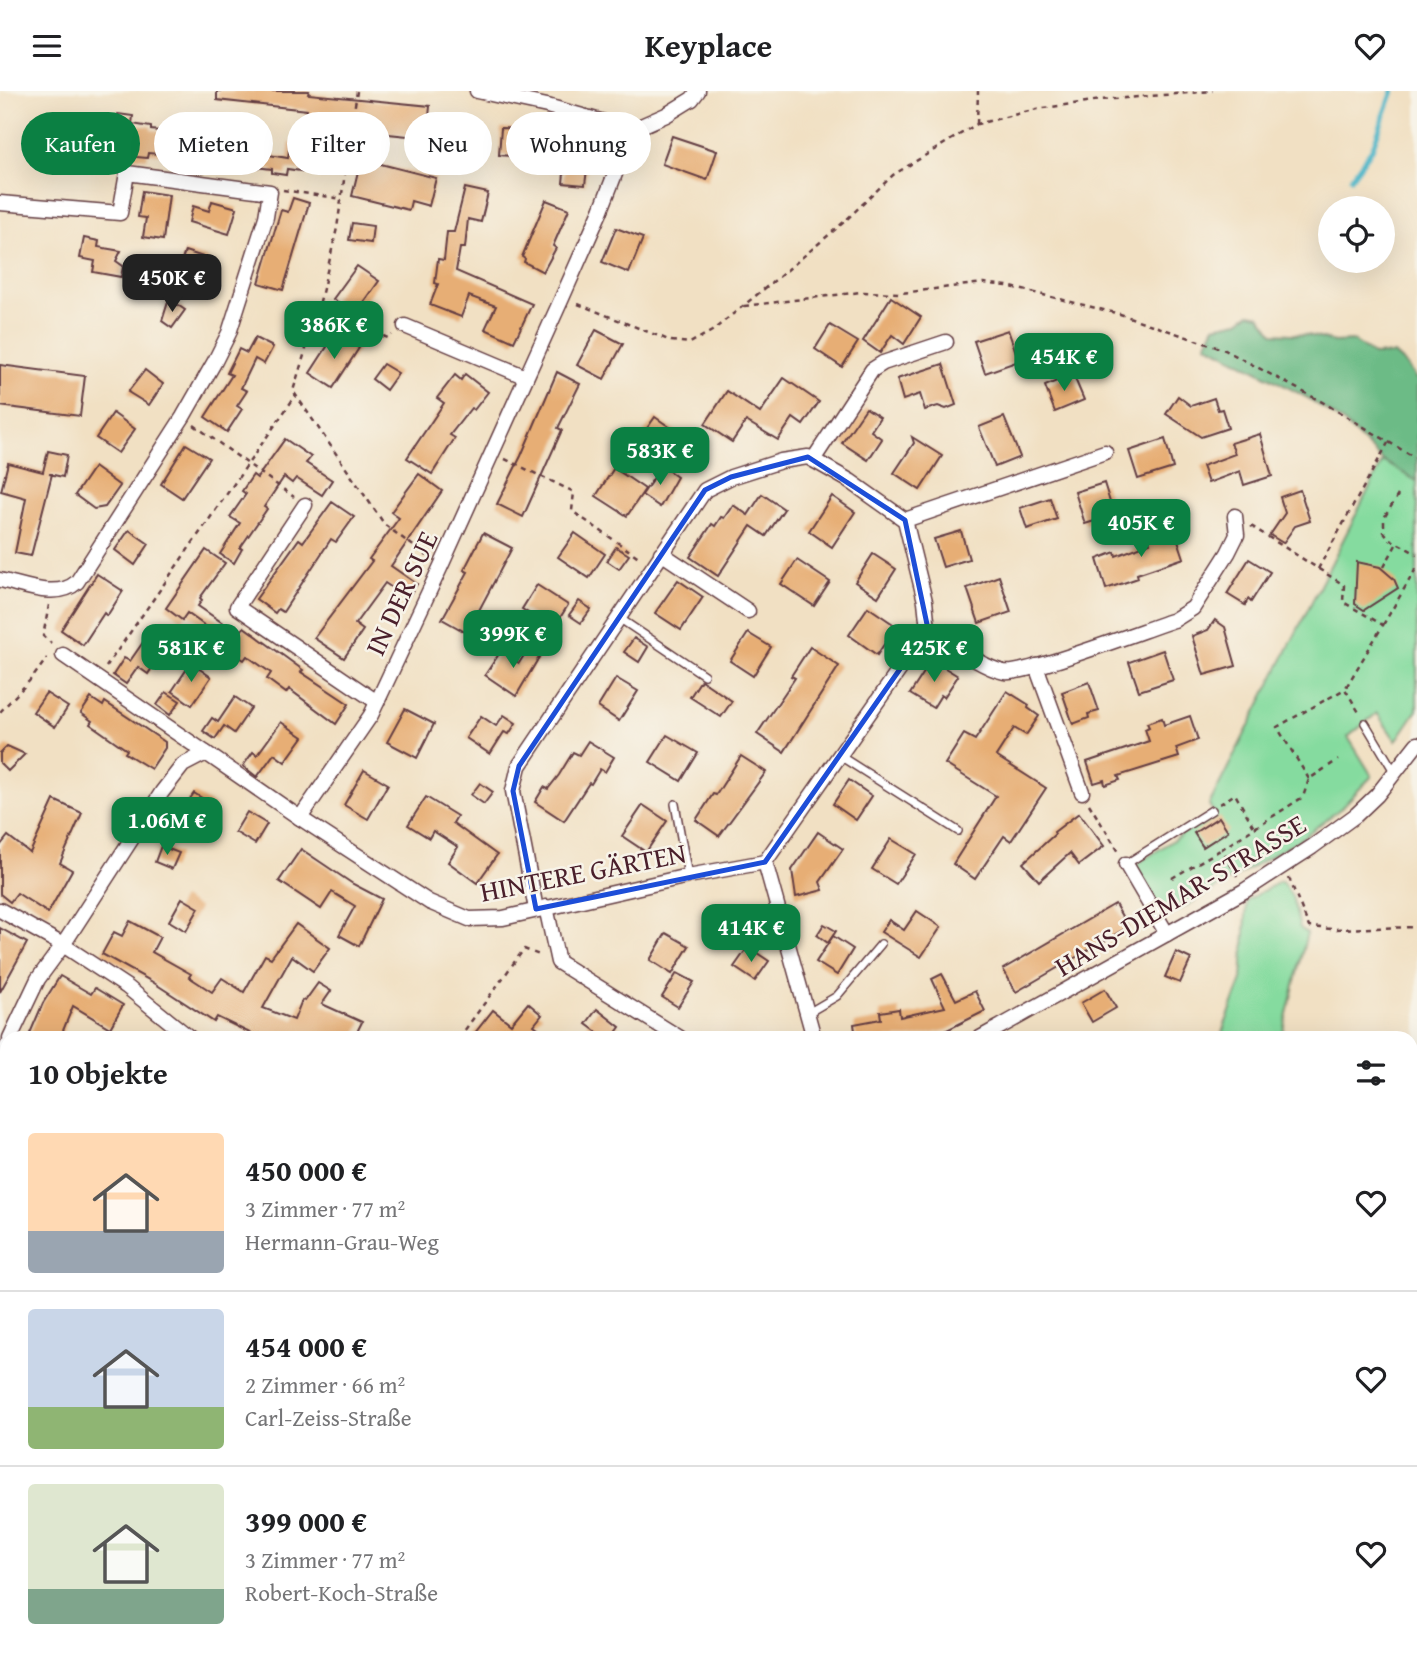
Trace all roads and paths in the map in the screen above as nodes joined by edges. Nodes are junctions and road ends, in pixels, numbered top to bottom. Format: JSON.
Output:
{"nodes":[{"id":1,"x":357,"y":91,"type":"edge"},
{"id":2,"x":477,"y":91,"type":"edge"},
{"id":3,"x":698,"y":91,"type":"edge"},
{"id":4,"x":978,"y":91,"type":"edge"},
{"id":5,"x":1213,"y":91,"type":"edge"},
{"id":6,"x":568,"y":112,"type":"edge"},
{"id":7,"x":651,"y":122,"type":"edge"},
{"id":8,"x":977,"y":124,"type":"junction"},
{"id":9,"x":615,"y":175,"type":"edge"},
{"id":10,"x":270,"y":192,"type":"junction"},
{"id":11,"x":342,"y":199,"type":"junction"},
{"id":12,"x":0,"y":203,"type":"edge"},
{"id":13,"x":562,"y":298,"type":"junction"},
{"id":14,"x":744,"y":306,"type":"junction"},
{"id":15,"x":318,"y":310,"type":"junction"},
{"id":16,"x":405,"y":326,"type":"joint"},
{"id":17,"x":946,"y":342,"type":"dead end"},
{"id":18,"x":526,"y":377,"type":"junction"},
{"id":19,"x":296,"y":395,"type":"junction"},
{"id":20,"x":183,"y":417,"type":"junction"},
{"id":21,"x":1388,"y":443,"type":"junction"},
{"id":22,"x":1105,"y":452,"type":"dead end"},
{"id":23,"x":492,"y":453,"type":"junction"},
{"id":24,"x":1417,"y":459,"type":"edge"},
{"id":25,"x":813,"y":460,"type":"junction"},
{"id":26,"x":248,"y":462,"type":"junction"},
{"id":27,"x":1398,"y":495,"type":"dead end"},
{"id":28,"x":305,"y":505,"type":"joint"},
{"id":29,"x":905,"y":520,"type":"junction"},
{"id":30,"x":1235,"y":520,"type":"joint"},
{"id":31,"x":1397,"y":543,"type":"junction"},
{"id":32,"x":661,"y":553,"type":"junction"},
{"id":33,"x":1417,"y":554,"type":"edge"},
{"id":34,"x":442,"y":566,"type":"junction"},
{"id":35,"x":652,"y":567,"type":"junction"},
{"id":36,"x":1384,"y":567,"type":"dead end"},
{"id":37,"x":1417,"y":567,"type":"edge"},
{"id":38,"x":1317,"y":570,"type":"junction"},
{"id":39,"x":0,"y":580,"type":"edge"},
{"id":40,"x":52,"y":591,"type":"junction"},
{"id":41,"x":748,"y":611,"type":"dead end"},
{"id":42,"x":618,"y":617,"type":"junction"},
{"id":43,"x":1383,"y":625,"type":"junction"},
{"id":44,"x":928,"y":629,"type":"junction"},
{"id":45,"x":59,"y":651,"type":"junction"},
{"id":46,"x":1036,"y":666,"type":"junction"},
{"id":47,"x":704,"y":675,"type":"dead end"},
{"id":48,"x":98,"y":679,"type":"junction"},
{"id":49,"x":1345,"y":689,"type":"junction"},
{"id":50,"x":377,"y":702,"type":"junction"},
{"id":51,"x":0,"y":712,"type":"edge"},
{"id":52,"x":1365,"y":723,"type":"joint"},
{"id":53,"x":1417,"y":744,"type":"edge"},
{"id":54,"x":206,"y":753,"type":"junction"},
{"id":55,"x":840,"y":755,"type":"junction"},
{"id":56,"x":1338,"y":760,"type":"dead end"},
{"id":57,"x":1395,"y":774,"type":"junction"},
{"id":58,"x":1308,"y":779,"type":"junction"},
{"id":59,"x":1082,"y":792,"type":"joint"},
{"id":60,"x":675,"y":804,"type":"dead end"},
{"id":61,"x":1212,"y":810,"type":"joint"},
{"id":62,"x":300,"y":818,"type":"junction"},
{"id":63,"x":1255,"y":829,"type":"junction"},
{"id":64,"x":958,"y":831,"type":"dead end"},
{"id":65,"x":1222,"y":849,"type":"junction"},
{"id":66,"x":765,"y":862,"type":"junction"},
{"id":67,"x":1126,"y":863,"type":"junction"},
{"id":68,"x":1284,"y":865,"type":"junction"},
{"id":69,"x":688,"y":876,"type":"junction"},
{"id":70,"x":1172,"y":878,"type":"dead end"},
{"id":71,"x":1244,"y":891,"type":"junction"},
{"id":72,"x":541,"y":908,"type":"junction"},
{"id":73,"x":0,"y":910,"type":"edge"},
{"id":74,"x":1417,"y":927,"type":"edge"},
{"id":75,"x":1167,"y":934,"type":"junction"},
{"id":76,"x":881,"y":944,"type":"dead end"},
{"id":77,"x":64,"y":945,"type":"junction"},
{"id":78,"x":558,"y":962,"type":"junction"},
{"id":79,"x":807,"y":1013,"type":"junction"},
{"id":80,"x":13,"y":1031,"type":"edge"},
{"id":81,"x":182,"y":1031,"type":"edge"},
{"id":82,"x":464,"y":1031,"type":"edge"},
{"id":83,"x":669,"y":1031,"type":"edge"},
{"id":84,"x":812,"y":1031,"type":"edge"},
{"id":85,"x":993,"y":1031,"type":"edge"}],
"edges":[{"from":1,"to":11,"type":"path"},
{"from":2,"to":6,"type":"street"},
{"from":3,"to":7,"type":"street"},
{"from":4,"to":8,"type":"path"},
{"from":5,"to":8,"type":"path"},
{"from":8,"to":14,"type":"path"},
{"from":9,"to":13,"type":"street","name":"IN DER SUE"},
{"from":10,"to":11,"type":"path"},
{"from":10,"to":12,"type":"street"},
{"from":10,"to":20,"type":"street"},
{"from":11,"to":15,"type":"path"},
{"from":13,"to":14,"type":"path"},
{"from":13,"to":18,"type":"street","name":"IN DER SUE"},
{"from":14,"to":21,"type":"path"},
{"from":15,"to":16,"type":"path"},
{"from":15,"to":19,"type":"path"},
{"from":16,"to":18,"type":"street"},
{"from":17,"to":25,"type":"street"},
{"from":18,"to":23,"type":"street","name":"IN DER SUE"},
{"from":19,"to":26,"type":"path"},
{"from":19,"to":34,"type":"path"},
{"from":20,"to":26,"type":"path"},
{"from":20,"to":40,"type":"street"},
{"from":21,"to":24,"type":"path"},
{"from":21,"to":38,"type":"path"},
{"from":22,"to":29,"type":"street"},
{"from":23,"to":34,"type":"street","name":"IN DER SUE"},
{"from":23,"to":35,"type":"path"},
{"from":25,"to":29,"type":"street"},
{"from":25,"to":32,"type":"street"},
{"from":26,"to":28,"type":"path"},
{"from":26,"to":48,"type":"path"},
{"from":27,"to":31,"type":"path"},
{"from":28,"to":50,"type":"street"},
{"from":29,"to":44,"type":"street"},
{"from":30,"to":38,"type":"path"},
{"from":30,"to":46,"type":"street"},
{"from":31,"to":33,"type":"path"},
{"from":31,"to":36,"type":"path"},
{"from":32,"to":35,"type":"street"},
{"from":32,"to":41,"type":"street"},
{"from":34,"to":50,"type":"street","name":"IN DER SUE"},
{"from":35,"to":42,"type":"street"},
{"from":37,"to":43,"type":"path"},
{"from":38,"to":43,"type":"path"},
{"from":39,"to":40,"type":"street"},
{"from":40,"to":45,"type":"path"},
{"from":42,"to":47,"type":"lane"},
{"from":42,"to":72,"type":"street"},
{"from":43,"to":49,"type":"path"},
{"from":44,"to":46,"type":"street"},
{"from":44,"to":55,"type":"street"},
{"from":45,"to":48,"type":"street","name":"HINTERE GÄRTEN"},
{"from":45,"to":51,"type":"path"},
{"from":46,"to":59,"type":"street"},
{"from":48,"to":54,"type":"street","name":"HINTERE GÄRTEN"},
{"from":49,"to":52,"type":"path"},
{"from":49,"to":58,"type":"path"},
{"from":50,"to":62,"type":"street","name":"IN DER SUE"},
{"from":52,"to":57,"type":"lane"},
{"from":53,"to":57,"type":"street","name":"HANS-DIEMAR-STRASSE"},
{"from":54,"to":62,"type":"street","name":"HINTERE GÄRTEN"},
{"from":54,"to":77,"type":"street"},
{"from":55,"to":64,"type":"lane"},
{"from":55,"to":66,"type":"street"},
{"from":56,"to":58,"type":"path"},
{"from":57,"to":68,"type":"street","name":"HANS-DIEMAR-STRASSE"},
{"from":58,"to":63,"type":"path"},
{"from":59,"to":67,"type":"path"},
{"from":60,"to":69,"type":"lane"},
{"from":61,"to":63,"type":"path"},
{"from":61,"to":67,"type":"lane"},
{"from":62,"to":72,"type":"street","name":"HINTERE GÄRTEN"},
{"from":63,"to":65,"type":"path"},
{"from":65,"to":70,"type":"path"},
{"from":65,"to":71,"type":"path"},
{"from":66,"to":69,"type":"street","name":"HINTERE GÄRTEN"},
{"from":66,"to":79,"type":"street"},
{"from":67,"to":75,"type":"street"},
{"from":68,"to":71,"type":"street","name":"HANS-DIEMAR-STRASSE"},
{"from":68,"to":74,"type":"path"},
{"from":69,"to":72,"type":"street","name":"HINTERE GÄRTEN"},
{"from":71,"to":75,"type":"street","name":"HANS-DIEMAR-STRASSE"},
{"from":72,"to":78,"type":"street"},
{"from":73,"to":77,"type":"street"},
{"from":75,"to":85,"type":"street","name":"HANS-DIEMAR-STRASSE"},
{"from":76,"to":79,"type":"lane"},
{"from":77,"to":80,"type":"street"},
{"from":77,"to":81,"type":"street"},
{"from":78,"to":82,"type":"path"},
{"from":78,"to":83,"type":"street"},
{"from":79,"to":84,"type":"street"}]}
